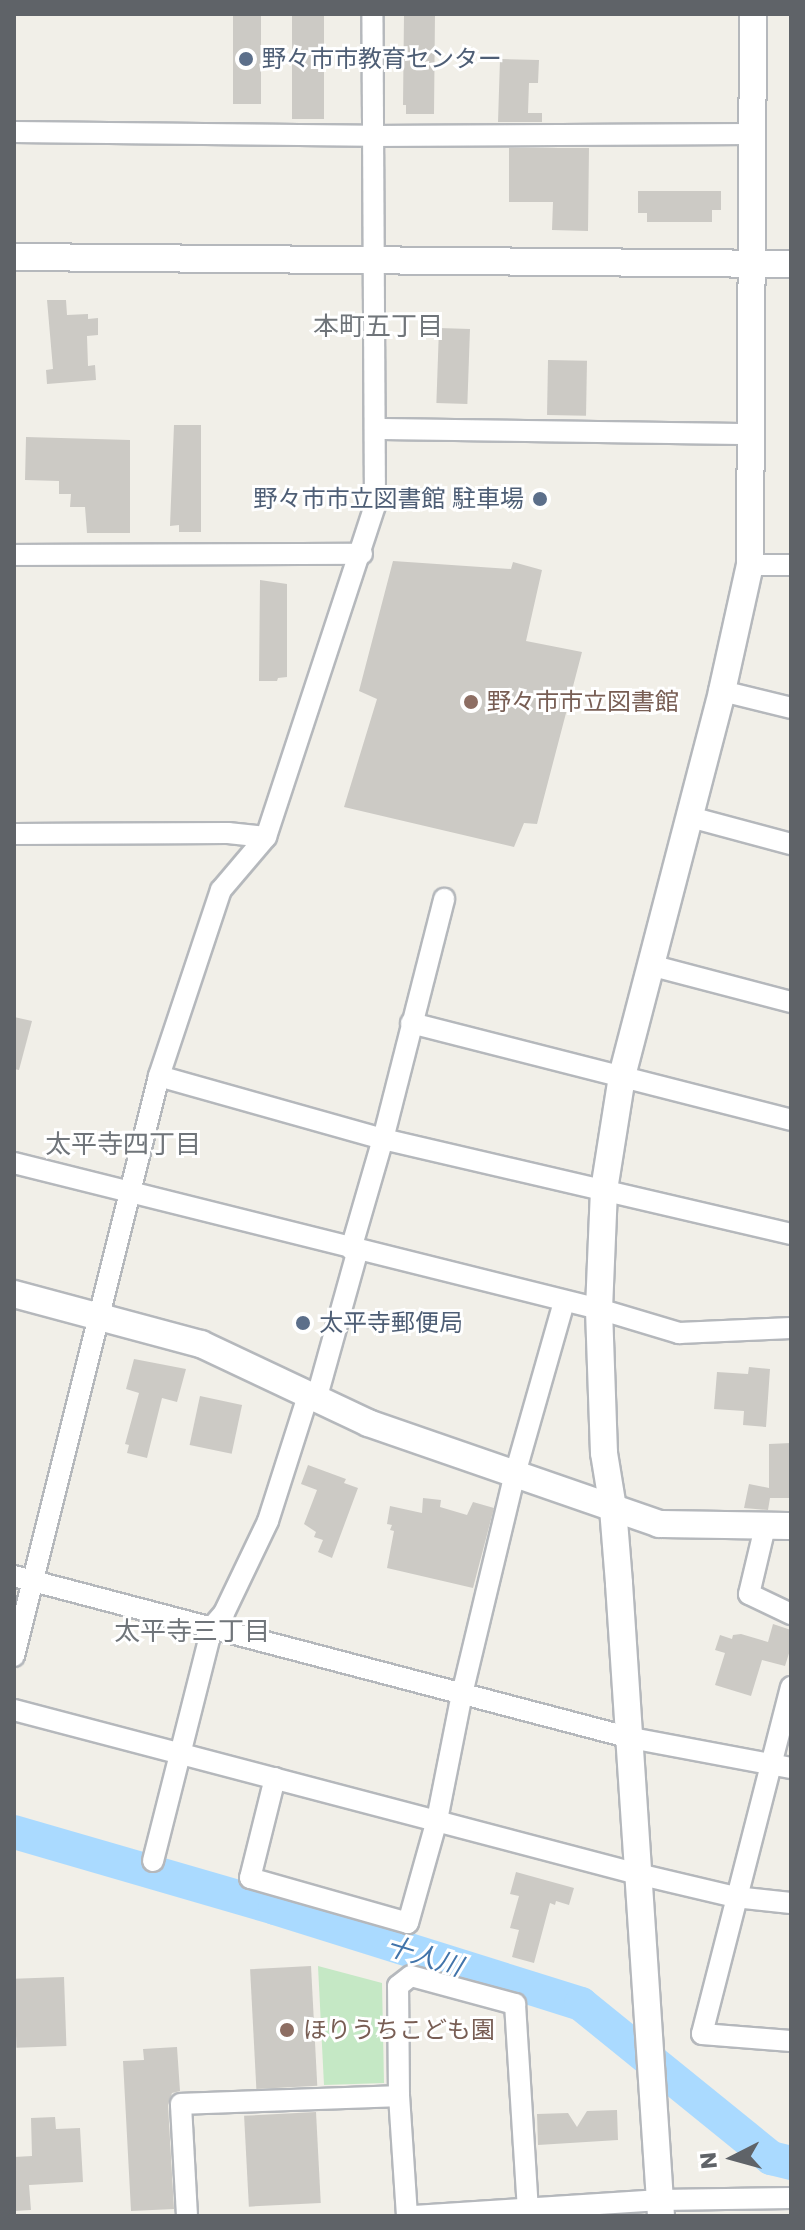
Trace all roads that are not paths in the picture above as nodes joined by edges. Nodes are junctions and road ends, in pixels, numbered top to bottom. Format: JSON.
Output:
{"nodes":[{"id":1,"x":372,"y":14,"type":"edge"},
{"id":2,"x":753,"y":14,"type":"edge"},
{"id":3,"x":14,"y":132,"type":"edge"},
{"id":4,"x":751,"y":134,"type":"junction"},
{"id":5,"x":370,"y":136,"type":"junction"},
{"id":6,"x":14,"y":257,"type":"edge"},
{"id":7,"x":371,"y":259,"type":"junction"},
{"id":8,"x":749,"y":264,"type":"junction"},
{"id":9,"x":791,"y":264,"type":"edge"},
{"id":10,"x":375,"y":429,"type":"junction"},
{"id":11,"x":749,"y":434,"type":"junction"},
{"id":12,"x":362,"y":554,"type":"junction"},
{"id":13,"x":14,"y":555,"type":"edge"},
{"id":14,"x":750,"y":565,"type":"junction"},
{"id":15,"x":791,"y":565,"type":"edge"},
{"id":16,"x":722,"y":691,"type":"junction"},
{"id":17,"x":791,"y":708,"type":"edge"},
{"id":18,"x":690,"y":817,"type":"junction"},
{"id":19,"x":14,"y":834,"type":"edge"},
{"id":20,"x":266,"y":837,"type":"junction"},
{"id":21,"x":791,"y":844,"type":"edge"},
{"id":22,"x":444,"y":899,"type":"dead end"},
{"id":23,"x":650,"y":965,"type":"junction"},
{"id":24,"x":791,"y":1002,"type":"edge"},
{"id":25,"x":411,"y":1023,"type":"junction"},
{"id":26,"x":159,"y":1076,"type":"junction"},
{"id":27,"x":622,"y":1076,"type":"junction"},
{"id":28,"x":791,"y":1120,"type":"edge"},
{"id":29,"x":383,"y":1139,"type":"junction"},
{"id":30,"x":14,"y":1163,"type":"edge"},
{"id":31,"x":604,"y":1190,"type":"junction"},
{"id":32,"x":132,"y":1193,"type":"junction"},
{"id":33,"x":791,"y":1234,"type":"edge"},
{"id":34,"x":354,"y":1249,"type":"junction"},
{"id":35,"x":14,"y":1294,"type":"edge"},
{"id":36,"x":564,"y":1302,"type":"junction"},
{"id":37,"x":599,"y":1309,"type":"junction"},
{"id":38,"x":97,"y":1315,"type":"junction"},
{"id":39,"x":791,"y":1328,"type":"edge"},
{"id":40,"x":312,"y":1398,"type":"junction"},
{"id":41,"x":515,"y":1474,"type":"junction"},
{"id":42,"x":613,"y":1508,"type":"junction"},
{"id":43,"x":791,"y":1526,"type":"edge"},
{"id":44,"x":765,"y":1527,"type":"junction"},
{"id":45,"x":22,"y":1578,"type":"edge"},
{"id":46,"x":791,"y":1614,"type":"edge"},
{"id":47,"x":212,"y":1627,"type":"junction"},
{"id":48,"x":14,"y":1656,"type":"edge"},
{"id":49,"x":791,"y":1687,"type":"edge"},
{"id":50,"x":462,"y":1694,"type":"junction"},
{"id":51,"x":14,"y":1710,"type":"edge"},
{"id":52,"x":631,"y":1738,"type":"junction"},
{"id":53,"x":180,"y":1752,"type":"junction"},
{"id":54,"x":782,"y":1766,"type":"edge"},
{"id":55,"x":275,"y":1778,"type":"junction"},
{"id":56,"x":437,"y":1820,"type":"junction"},
{"id":57,"x":153,"y":1861,"type":"dead end"},
{"id":58,"x":638,"y":1874,"type":"junction"},
{"id":59,"x":735,"y":1897,"type":"junction"},
{"id":60,"x":791,"y":1903,"type":"edge"},
{"id":61,"x":791,"y":2041,"type":"edge"},
{"id":62,"x":399,"y":2096,"type":"junction"},
{"id":63,"x":791,"y":2198,"type":"edge"},
{"id":64,"x":660,"y":2208,"type":"edge"},
{"id":65,"x":528,"y":2209,"type":"junction"},
{"id":66,"x":187,"y":2216,"type":"edge"},
{"id":67,"x":407,"y":2216,"type":"edge"},
{"id":68,"x":414,"y":2216,"type":"edge"}],
"edges":[{"from":1,"to":5,"type":"street"},
{"from":2,"to":4,"type":"street"},
{"from":3,"to":5,"type":"street"},
{"from":4,"to":5,"type":"street"},
{"from":4,"to":8,"type":"street"},
{"from":5,"to":7,"type":"street"},
{"from":6,"to":7,"type":"street"},
{"from":7,"to":8,"type":"street"},
{"from":7,"to":10,"type":"street"},
{"from":8,"to":9,"type":"street"},
{"from":8,"to":11,"type":"street"},
{"from":10,"to":11,"type":"street"},
{"from":10,"to":12,"type":"street"},
{"from":11,"to":14,"type":"street"},
{"from":12,"to":13,"type":"street"},
{"from":12,"to":20,"type":"street"},
{"from":14,"to":15,"type":"street"},
{"from":14,"to":16,"type":"street"},
{"from":16,"to":17,"type":"street"},
{"from":16,"to":18,"type":"street"},
{"from":18,"to":21,"type":"street"},
{"from":18,"to":23,"type":"street"},
{"from":19,"to":20,"type":"street"},
{"from":20,"to":26,"type":"street"},
{"from":22,"to":25,"type":"street"},
{"from":23,"to":24,"type":"street"},
{"from":23,"to":27,"type":"street"},
{"from":25,"to":27,"type":"street"},
{"from":25,"to":29,"type":"street"},
{"from":26,"to":29,"type":"street"},
{"from":26,"to":32,"type":"street"},
{"from":27,"to":28,"type":"street"},
{"from":27,"to":31,"type":"street"},
{"from":29,"to":31,"type":"street"},
{"from":29,"to":34,"type":"street"},
{"from":30,"to":32,"type":"street"},
{"from":31,"to":33,"type":"street"},
{"from":31,"to":37,"type":"street"},
{"from":32,"to":34,"type":"street"},
{"from":32,"to":38,"type":"street"},
{"from":34,"to":36,"type":"street"},
{"from":34,"to":40,"type":"street"},
{"from":35,"to":38,"type":"street"},
{"from":36,"to":37,"type":"street"},
{"from":36,"to":41,"type":"street"},
{"from":37,"to":39,"type":"street"},
{"from":37,"to":42,"type":"street"},
{"from":38,"to":40,"type":"street"},
{"from":38,"to":45,"type":"street"},
{"from":40,"to":41,"type":"street"},
{"from":40,"to":47,"type":"street"},
{"from":41,"to":42,"type":"street"},
{"from":41,"to":50,"type":"street"},
{"from":42,"to":44,"type":"street"},
{"from":42,"to":52,"type":"street"},
{"from":43,"to":44,"type":"street"},
{"from":44,"to":46,"type":"street"},
{"from":45,"to":47,"type":"street"},
{"from":45,"to":48,"type":"street"},
{"from":47,"to":50,"type":"street"},
{"from":47,"to":53,"type":"street"},
{"from":49,"to":54,"type":"street"},
{"from":50,"to":52,"type":"street"},
{"from":50,"to":56,"type":"street"},
{"from":51,"to":53,"type":"street"},
{"from":52,"to":54,"type":"street"},
{"from":52,"to":58,"type":"street"},
{"from":53,"to":55,"type":"street"},
{"from":53,"to":57,"type":"street"},
{"from":54,"to":59,"type":"street"},
{"from":55,"to":56,"type":"street"},
{"from":55,"to":56,"type":"street"},
{"from":56,"to":58,"type":"street"},
{"from":58,"to":59,"type":"street"},
{"from":58,"to":64,"type":"street"},
{"from":59,"to":60,"type":"street"},
{"from":59,"to":61,"type":"street"},
{"from":62,"to":65,"type":"street"},
{"from":62,"to":66,"type":"street"},
{"from":62,"to":67,"type":"street"},
{"from":63,"to":64,"type":"street"},
{"from":64,"to":65,"type":"street"},
{"from":65,"to":68,"type":"street"}]}
